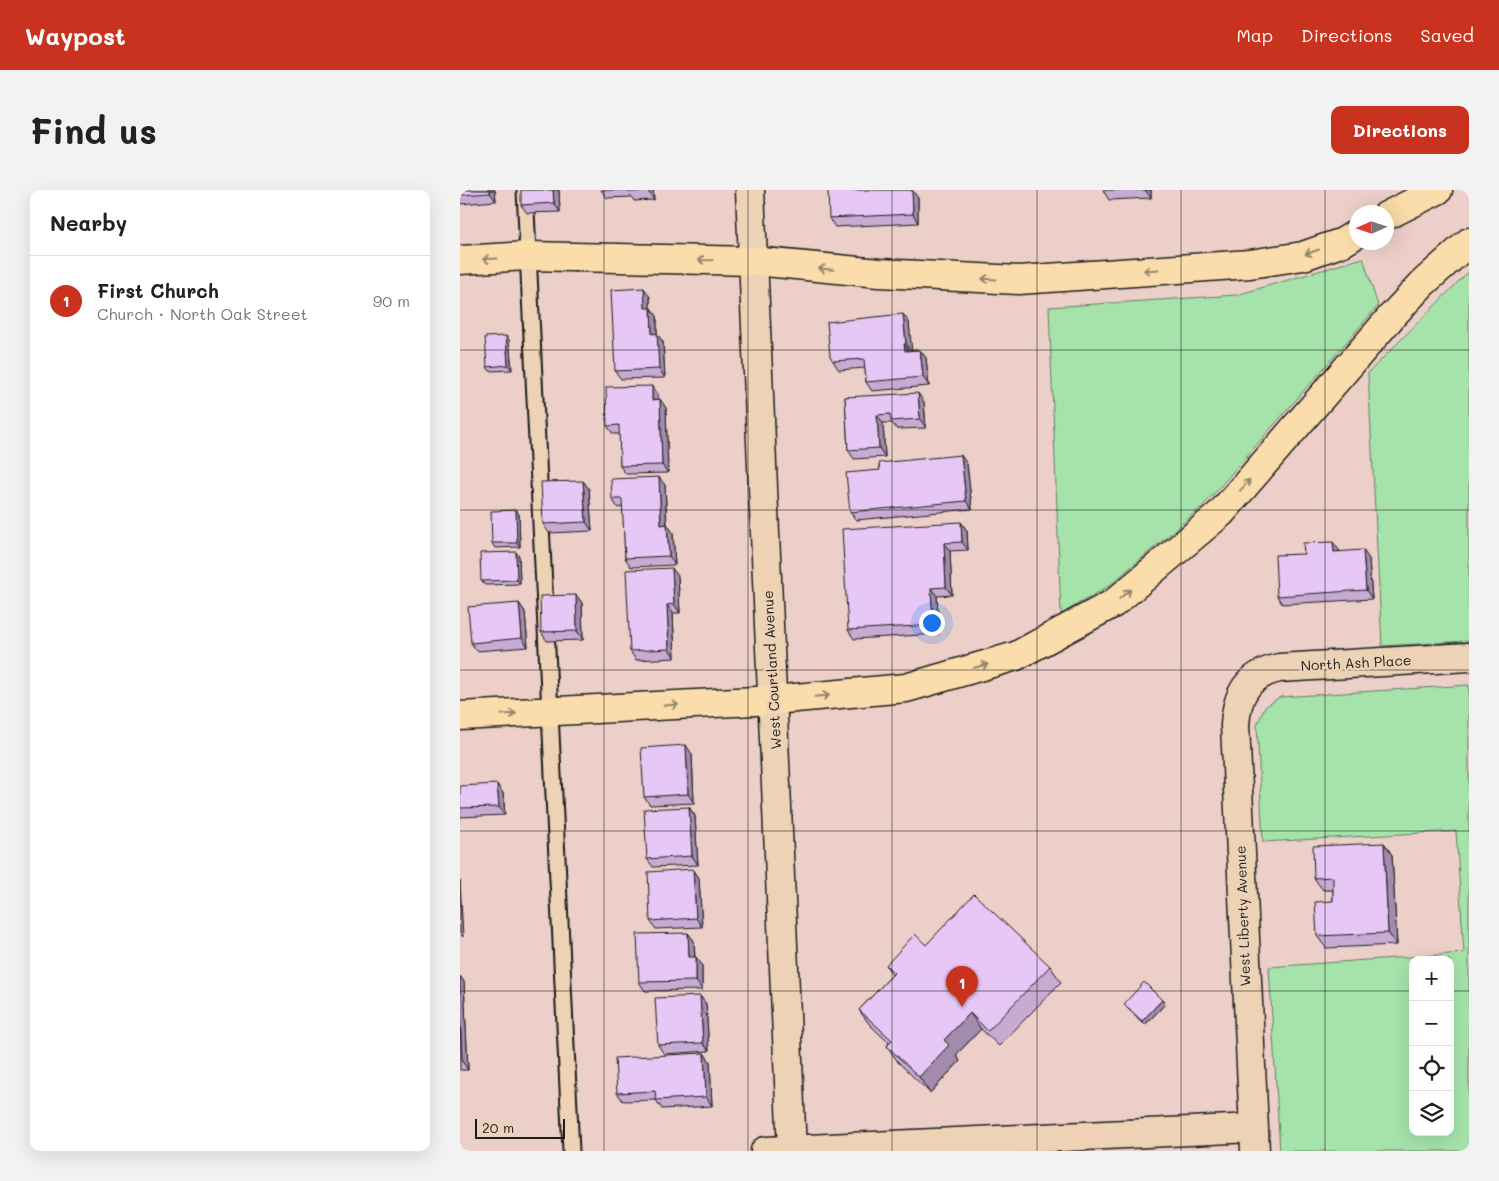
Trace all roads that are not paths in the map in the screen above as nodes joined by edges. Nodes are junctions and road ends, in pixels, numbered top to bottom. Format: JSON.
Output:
{"nodes":[{"id":1,"x":525,"y":190,"type":"edge"},
{"id":2,"x":750,"y":190,"type":"edge"},
{"id":3,"x":1438,"y":190,"type":"edge"},
{"id":4,"x":1394,"y":212,"type":"edge"},
{"id":5,"x":1349,"y":238,"type":"edge"},
{"id":6,"x":1469,"y":242,"type":"edge"},
{"id":7,"x":528,"y":256,"type":"junction"},
{"id":8,"x":460,"y":260,"type":"edge"},
{"id":9,"x":754,"y":261,"type":"junction"},
{"id":10,"x":1469,"y":657,"type":"edge"},
{"id":11,"x":1248,"y":683,"type":"joint"},
{"id":12,"x":773,"y":700,"type":"junction"},
{"id":13,"x":550,"y":712,"type":"junction"},
{"id":14,"x":460,"y":716,"type":"edge"},
{"id":15,"x":1254,"y":1140,"type":"edge"},
{"id":16,"x":792,"y":1150,"type":"edge"},
{"id":17,"x":571,"y":1151,"type":"edge"},
{"id":18,"x":765,"y":1151,"type":"edge"}],
"edges":[{"from":1,"to":7,"type":"lane"},
{"from":2,"to":9,"type":"street","name":"West Courtland Avenue"},
{"from":3,"to":4,"type":"main road"},
{"from":5,"to":9,"type":"main road","one_way":true},
{"from":12,"to":6,"type":"main road","one_way":true},
{"from":7,"to":8,"type":"main road","one_way":true},
{"from":9,"to":7,"type":"main road","one_way":true},
{"from":7,"to":13,"type":"lane"},
{"from":9,"to":12,"type":"street","name":"West Courtland Avenue"},
{"from":10,"to":11,"type":"street","name":"North Ash Place"},
{"from":11,"to":15,"type":"street","name":"West Liberty Avenue"},
{"from":13,"to":12,"type":"main road","one_way":true},
{"from":12,"to":16,"type":"street","name":"West Courtland Avenue"},
{"from":14,"to":13,"type":"main road","one_way":true},
{"from":13,"to":17,"type":"lane"},
{"from":15,"to":16,"type":"street"},
{"from":16,"to":18,"type":"street"}]}
